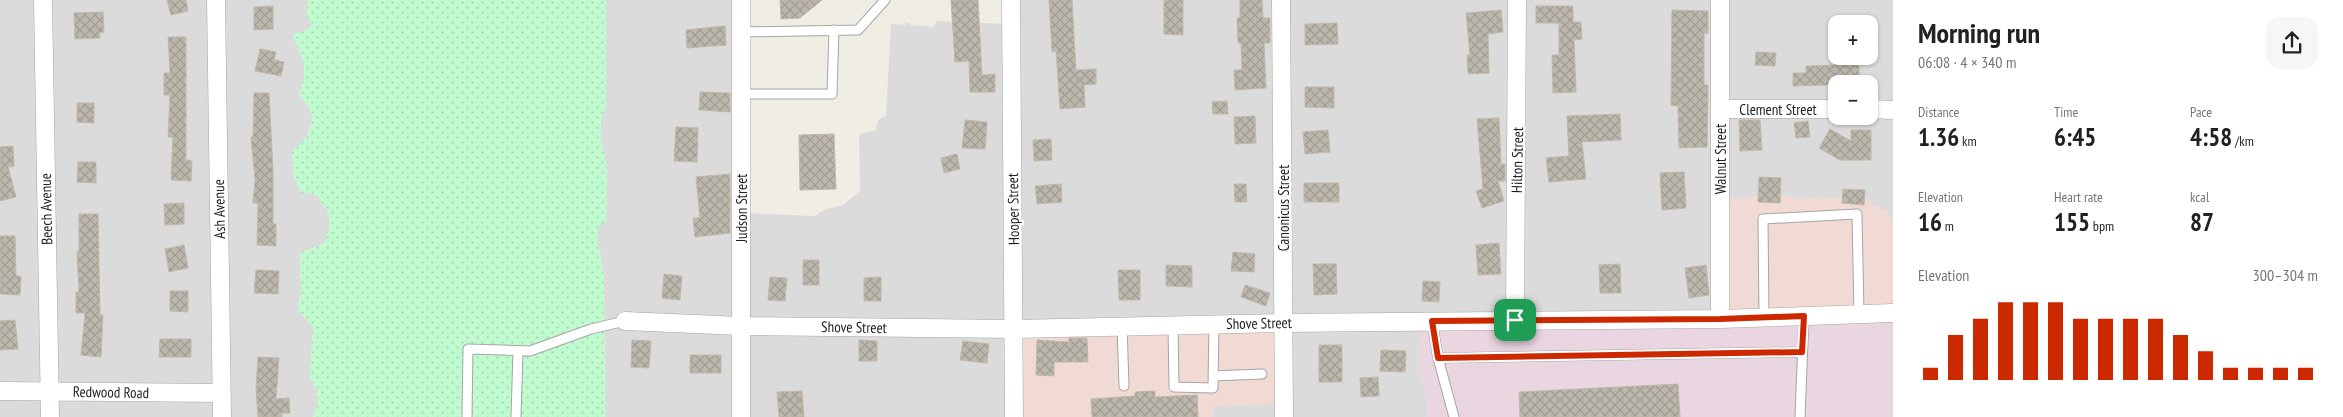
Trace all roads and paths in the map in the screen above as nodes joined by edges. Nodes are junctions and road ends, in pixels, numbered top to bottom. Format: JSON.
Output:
{"nodes":[{"id":1,"x":43,"y":0,"type":"edge"},
{"id":2,"x":216,"y":0,"type":"edge"},
{"id":3,"x":742,"y":0,"type":"edge"},
{"id":4,"x":885,"y":0,"type":"edge"},
{"id":5,"x":1011,"y":0,"type":"edge"},
{"id":6,"x":1282,"y":0,"type":"edge"},
{"id":7,"x":1517,"y":0,"type":"edge"},
{"id":8,"x":1720,"y":0,"type":"edge"},
{"id":9,"x":834,"y":30,"type":"junction"},
{"id":10,"x":741,"y":32,"type":"junction"},
{"id":11,"x":742,"y":94,"type":"junction"},
{"id":12,"x":1720,"y":109,"type":"junction"},
{"id":13,"x":1828,"y":109,"type":"edge"},
{"id":14,"x":1878,"y":110,"type":"edge"},
{"id":15,"x":1893,"y":110,"type":"edge"},
{"id":16,"x":1893,"y":313,"type":"edge"},
{"id":17,"x":1859,"y":314,"type":"junction"},
{"id":18,"x":1804,"y":316,"type":"junction"},
{"id":19,"x":1764,"y":317,"type":"junction"},
{"id":20,"x":1720,"y":319,"type":"junction"},
{"id":21,"x":1515,"y":320,"type":"junction"},
{"id":22,"x":625,"y":321,"type":"joint"},
{"id":23,"x":1432,"y":321,"type":"junction"},
{"id":24,"x":1283,"y":323,"type":"junction"},
{"id":25,"x":1214,"y":324,"type":"junction"},
{"id":26,"x":1173,"y":325,"type":"junction"},
{"id":27,"x":741,"y":326,"type":"junction"},
{"id":28,"x":1122,"y":326,"type":"junction"},
{"id":29,"x":1013,"y":329,"type":"junction"},
{"id":30,"x":518,"y":351,"type":"junction"},
{"id":31,"x":1802,"y":352,"type":"junction"},
{"id":32,"x":1438,"y":358,"type":"junction"},
{"id":33,"x":1262,"y":374,"type":"dead end"},
{"id":34,"x":1213,"y":376,"type":"junction"},
{"id":35,"x":1124,"y":386,"type":"dead end"},
{"id":36,"x":0,"y":391,"type":"edge"},
{"id":37,"x":50,"y":392,"type":"junction"},
{"id":38,"x":221,"y":394,"type":"junction"},
{"id":39,"x":50,"y":417,"type":"edge"},
{"id":40,"x":222,"y":417,"type":"edge"},
{"id":41,"x":467,"y":417,"type":"edge"},
{"id":42,"x":516,"y":417,"type":"edge"},
{"id":43,"x":741,"y":417,"type":"edge"},
{"id":44,"x":1014,"y":417,"type":"edge"},
{"id":45,"x":1284,"y":417,"type":"edge"},
{"id":46,"x":1454,"y":417,"type":"edge"},
{"id":47,"x":1800,"y":417,"type":"edge"}],
"edges":[{"from":1,"to":37,"type":"street","name":"Beech Avenue"},
{"from":2,"to":38,"type":"street","name":"Ash Avenue"},
{"from":3,"to":10,"type":"street","name":"Judson Street"},
{"from":4,"to":9,"type":"lane"},
{"from":5,"to":29,"type":"street","name":"Hooper Street"},
{"from":6,"to":24,"type":"street","name":"Canonicus Street"},
{"from":7,"to":21,"type":"street","name":"Hilton Street"},
{"from":8,"to":12,"type":"street","name":"Walnut Street"},
{"from":9,"to":10,"type":"lane"},
{"from":9,"to":11,"type":"lane"},
{"from":10,"to":11,"type":"street","name":"Judson Street"},
{"from":11,"to":27,"type":"street","name":"Judson Street"},
{"from":12,"to":13,"type":"street","name":"Clement Street"},
{"from":12,"to":20,"type":"street","name":"Walnut Street"},
{"from":14,"to":15,"type":"street"},
{"from":16,"to":17,"type":"street","name":"Shove Street"},
{"from":17,"to":18,"type":"street","name":"Shove Street"},
{"from":17,"to":19,"type":"lane"},
{"from":18,"to":19,"type":"street","name":"Shove Street"},
{"from":18,"to":31,"type":"lane"},
{"from":19,"to":20,"type":"street","name":"Shove Street"},
{"from":20,"to":21,"type":"street","name":"Shove Street"},
{"from":21,"to":23,"type":"street","name":"Shove Street"},
{"from":22,"to":27,"type":"street","name":"Shove Street"},
{"from":22,"to":30,"type":"lane"},
{"from":23,"to":24,"type":"street","name":"Shove Street"},
{"from":23,"to":32,"type":"lane"},
{"from":24,"to":25,"type":"street","name":"Shove Street"},
{"from":24,"to":45,"type":"street","name":"Canonicus Street"},
{"from":25,"to":26,"type":"street","name":"Shove Street"},
{"from":25,"to":34,"type":"lane"},
{"from":26,"to":28,"type":"street","name":"Shove Street"},
{"from":26,"to":34,"type":"lane"},
{"from":27,"to":29,"type":"street","name":"Shove Street"},
{"from":27,"to":43,"type":"street","name":"Judson Street"},
{"from":28,"to":29,"type":"street","name":"Shove Street"},
{"from":28,"to":35,"type":"lane"},
{"from":29,"to":44,"type":"street","name":"Hooper Street"},
{"from":30,"to":41,"type":"lane"},
{"from":30,"to":42,"type":"lane"},
{"from":31,"to":32,"type":"lane"},
{"from":31,"to":47,"type":"lane"},
{"from":32,"to":46,"type":"lane"},
{"from":33,"to":34,"type":"lane"},
{"from":36,"to":37,"type":"street","name":"Redwood Road"},
{"from":37,"to":38,"type":"street","name":"Redwood Road"},
{"from":37,"to":39,"type":"street","name":"Beech Avenue"},
{"from":38,"to":40,"type":"street","name":"Ash Avenue"}]}
